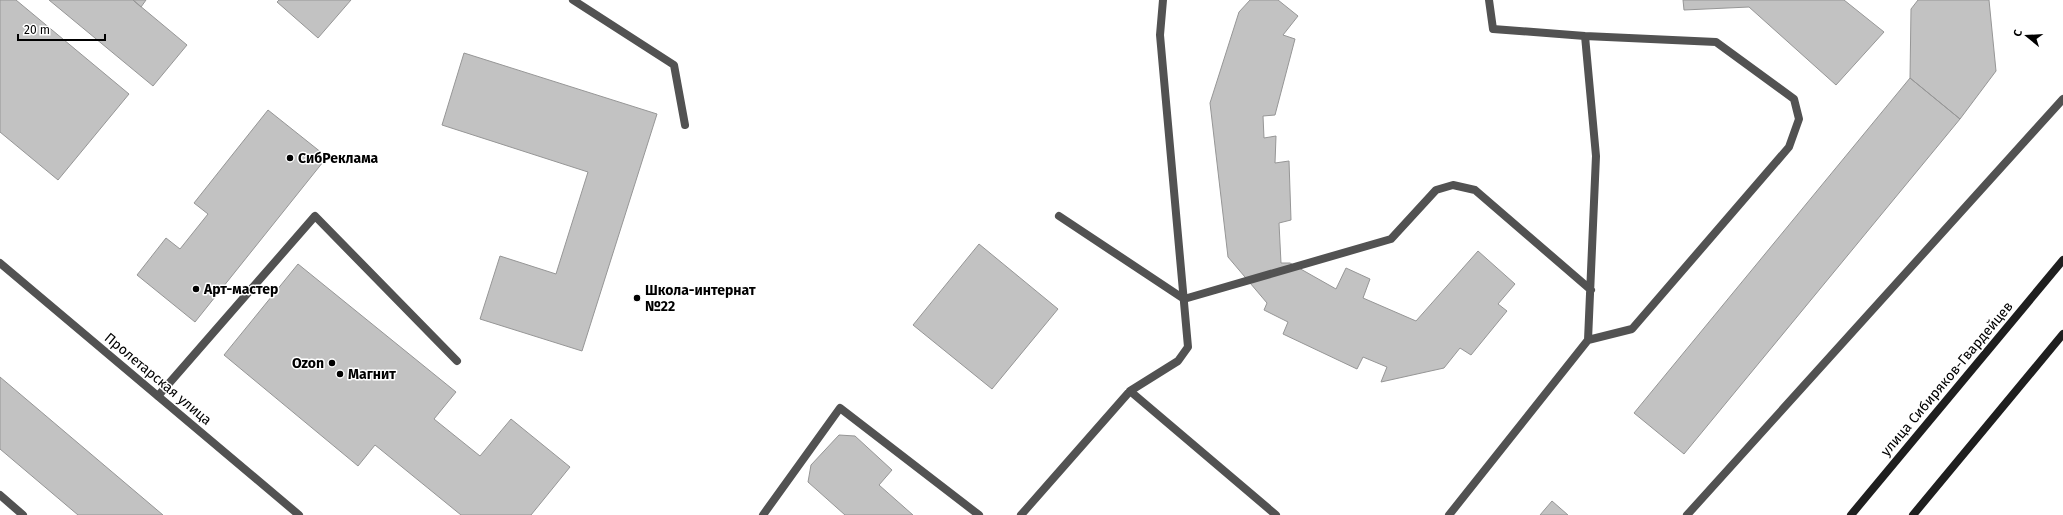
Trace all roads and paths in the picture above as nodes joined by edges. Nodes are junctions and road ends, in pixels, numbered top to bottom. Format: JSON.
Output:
{"nodes":[{"id":1,"x":573,"y":0,"type":"edge"},
{"id":2,"x":1163,"y":0,"type":"edge"},
{"id":3,"x":1489,"y":0,"type":"edge"},
{"id":4,"x":1586,"y":36,"type":"junction"},
{"id":5,"x":2063,"y":99,"type":"edge"},
{"id":6,"x":686,"y":125,"type":"dead end"},
{"id":7,"x":1059,"y":216,"type":"dead end"},
{"id":8,"x":2063,"y":260,"type":"edge"},
{"id":9,"x":0,"y":263,"type":"edge"},
{"id":10,"x":1590,"y":290,"type":"junction"},
{"id":11,"x":1184,"y":299,"type":"junction"},
{"id":12,"x":2063,"y":334,"type":"edge"},
{"id":13,"x":1588,"y":340,"type":"junction"},
{"id":14,"x":457,"y":361,"type":"dead end"},
{"id":15,"x":1130,"y":391,"type":"junction"},
{"id":16,"x":158,"y":396,"type":"junction"},
{"id":17,"x":0,"y":495,"type":"edge"},
{"id":18,"x":23,"y":515,"type":"edge"},
{"id":19,"x":298,"y":515,"type":"edge"},
{"id":20,"x":763,"y":515,"type":"edge"},
{"id":21,"x":979,"y":515,"type":"edge"},
{"id":22,"x":1021,"y":515,"type":"edge"},
{"id":23,"x":1276,"y":515,"type":"edge"},
{"id":24,"x":1449,"y":515,"type":"edge"},
{"id":25,"x":1687,"y":515,"type":"edge"},
{"id":26,"x":1851,"y":515,"type":"edge"},
{"id":27,"x":1913,"y":515,"type":"edge"}],
"edges":[{"from":1,"to":6,"type":"street"},
{"from":2,"to":11,"type":"street"},
{"from":3,"to":4,"type":"street"},
{"from":4,"to":10,"type":"street"},
{"from":4,"to":13,"type":"street"},
{"from":5,"to":25,"type":"street"},
{"from":7,"to":11,"type":"street"},
{"from":8,"to":26,"type":"main road","name":"улица Сибиряков-Гвардейцев"},
{"from":9,"to":16,"type":"street","name":"Пролетарская улица"},
{"from":10,"to":11,"type":"street"},
{"from":10,"to":13,"type":"street"},
{"from":11,"to":15,"type":"street"},
{"from":12,"to":27,"type":"main road"},
{"from":13,"to":24,"type":"street"},
{"from":14,"to":16,"type":"street"},
{"from":15,"to":22,"type":"street"},
{"from":15,"to":23,"type":"street"},
{"from":16,"to":19,"type":"street","name":"Пролетарская улица"},
{"from":17,"to":18,"type":"street"},
{"from":20,"to":21,"type":"street"}]}
